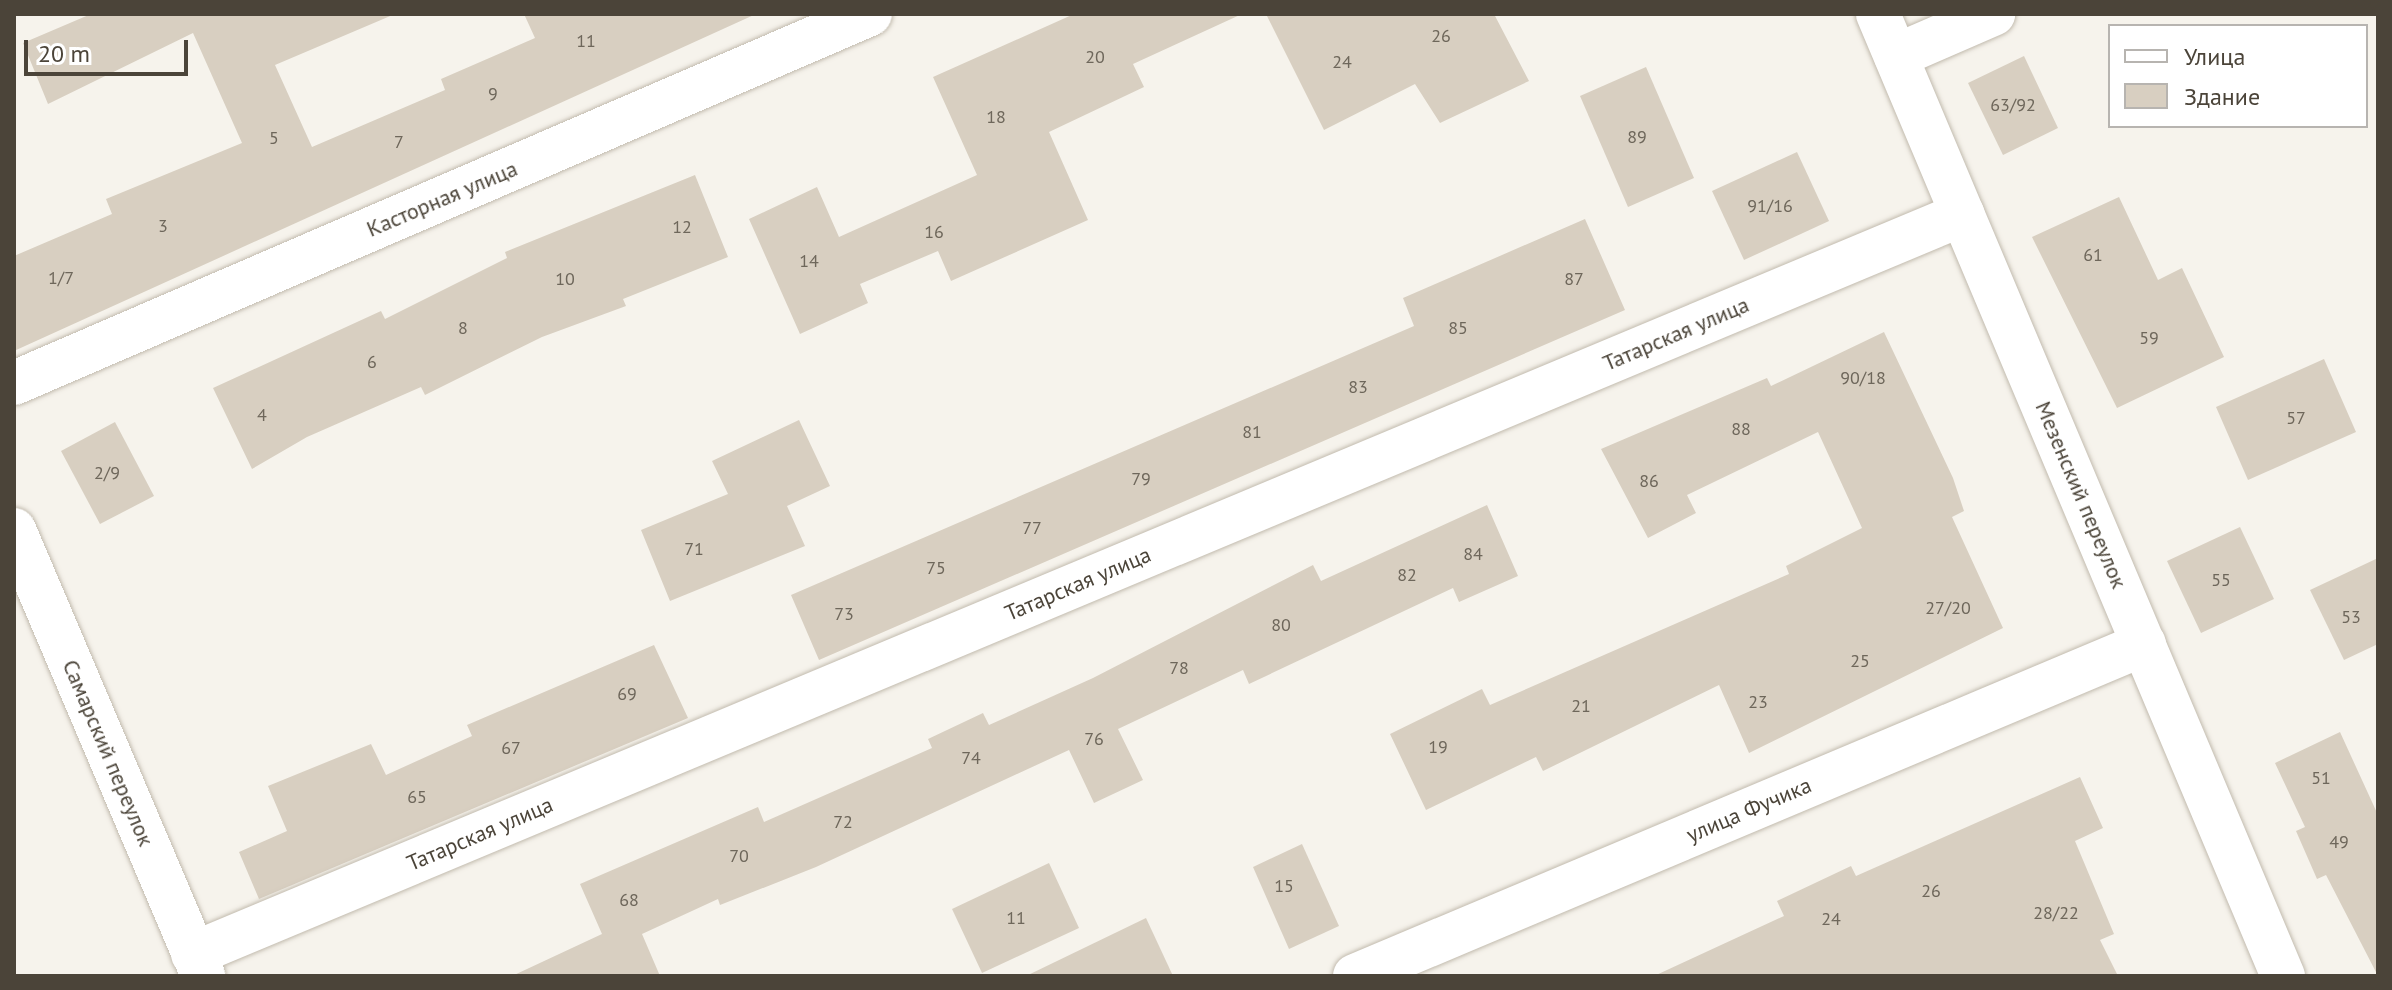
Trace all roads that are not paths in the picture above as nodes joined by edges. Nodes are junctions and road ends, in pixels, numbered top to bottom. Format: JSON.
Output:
{"nodes":[{"id":1,"x":870,"y":14,"type":"edge"},
{"id":2,"x":1878,"y":14,"type":"edge"},
{"id":3,"x":1993,"y":14,"type":"edge"},
{"id":4,"x":1896,"y":56,"type":"junction"},
{"id":5,"x":1963,"y":214,"type":"junction"},
{"id":6,"x":14,"y":383,"type":"edge"},
{"id":7,"x":14,"y":530,"type":"edge"},
{"id":8,"x":2144,"y":644,"type":"junction"},
{"id":9,"x":198,"y":965,"type":"edge"},
{"id":10,"x":1355,"y":976,"type":"edge"},
{"id":11,"x":2283,"y":976,"type":"edge"}],
"edges":[{"from":1,"to":6,"type":"street","name":"Касторная улица"},
{"from":2,"to":4,"type":"street","name":"Мезенский переулок"},
{"from":3,"to":4,"type":"street"},
{"from":4,"to":5,"type":"street","name":"Мезенский переулок"},
{"from":5,"to":8,"type":"street","name":"Мезенский переулок"},
{"from":5,"to":9,"type":"street","name":"Татарская улица"},
{"from":7,"to":9,"type":"street","name":"Самарский переулок"},
{"from":8,"to":10,"type":"street","name":"улица Фучика"},
{"from":8,"to":11,"type":"street","name":"Мезенский переулок"}]}
